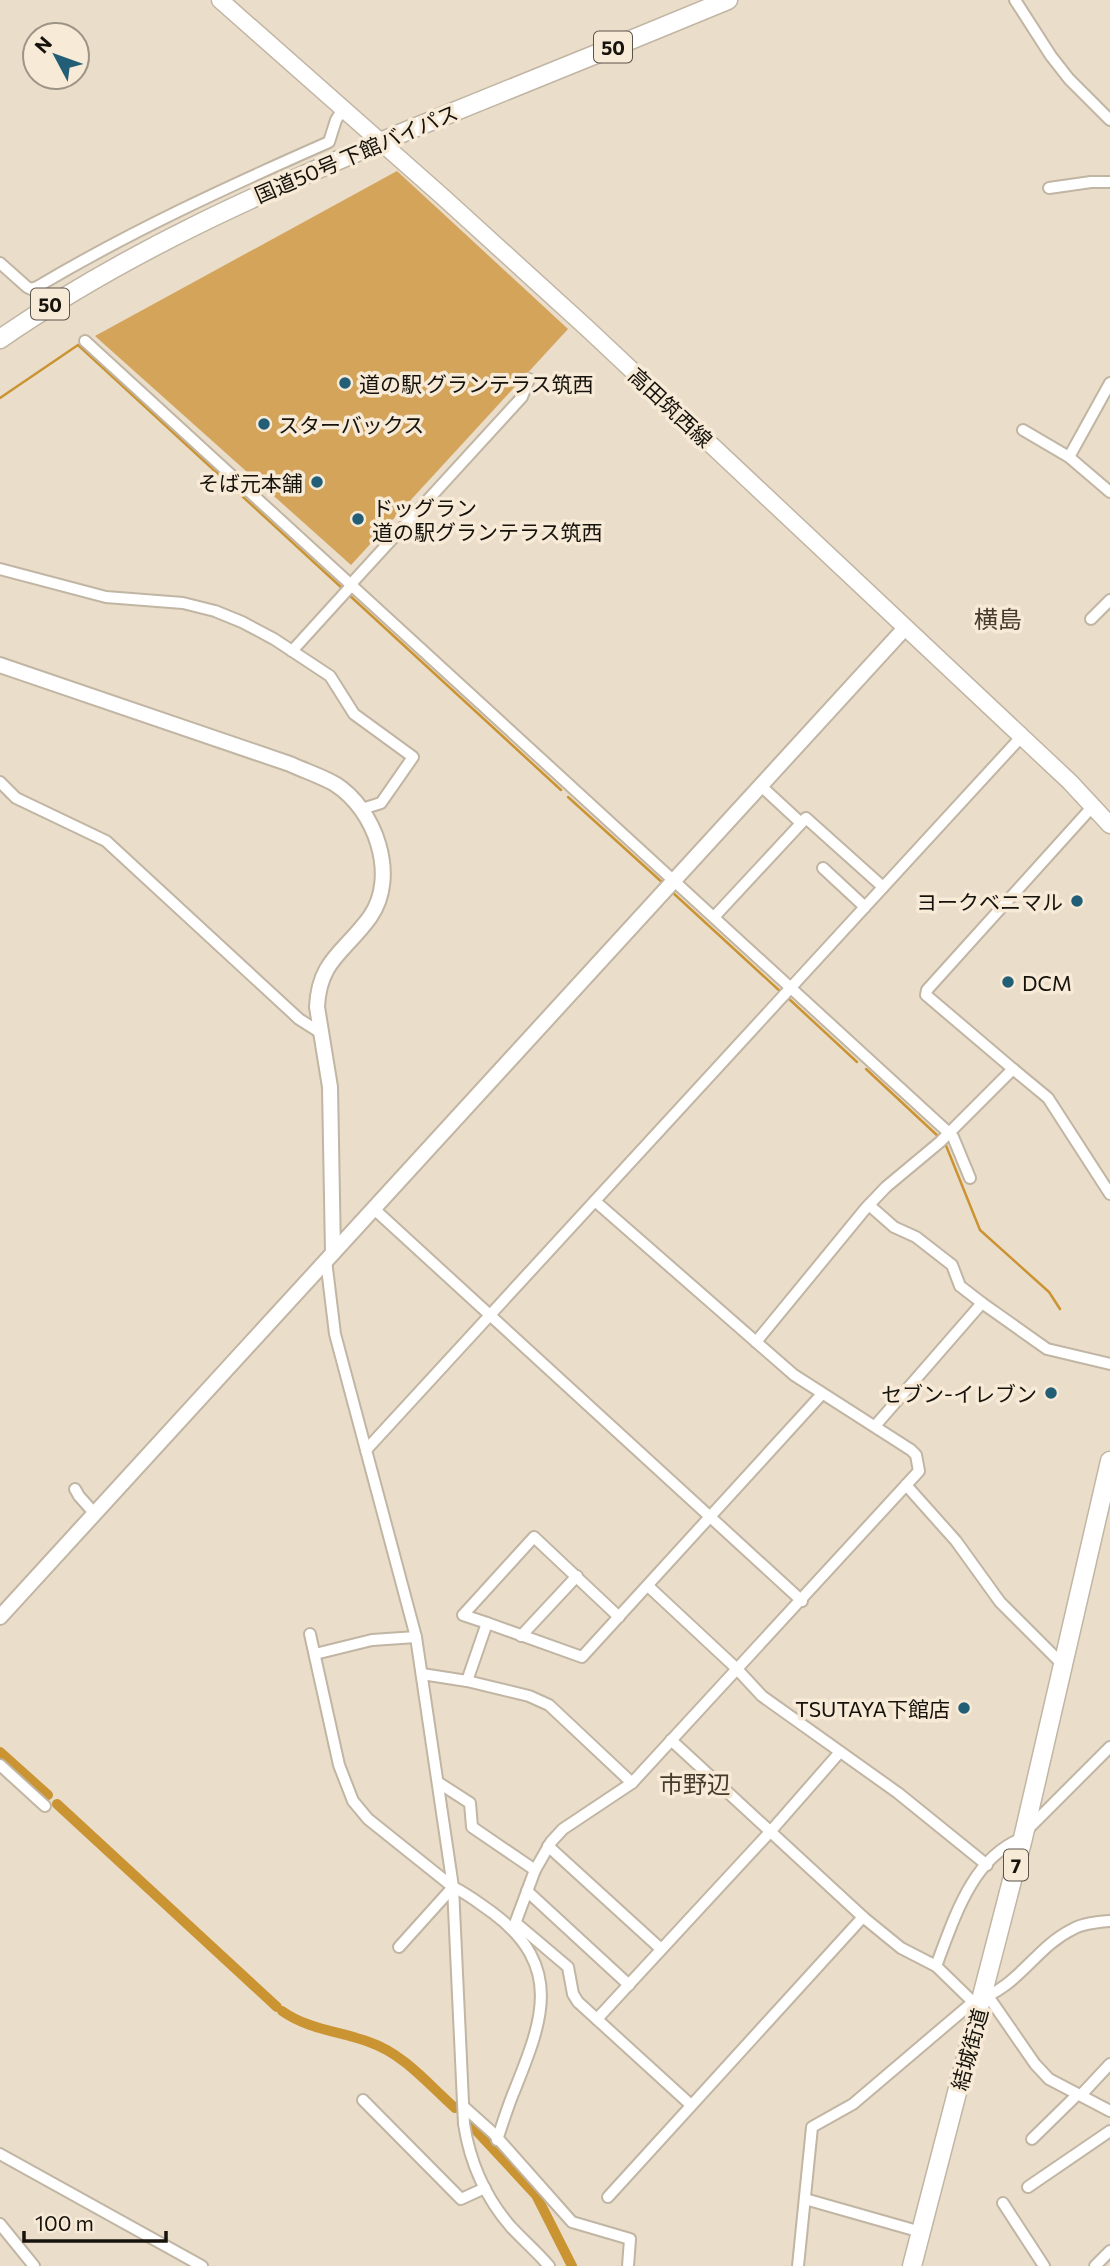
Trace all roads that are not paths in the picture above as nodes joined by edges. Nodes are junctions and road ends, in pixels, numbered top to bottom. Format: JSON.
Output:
{"nodes":[{"id":1,"x":220,"y":0,"type":"edge"},
{"id":2,"x":728,"y":0,"type":"edge"},
{"id":3,"x":1015,"y":0,"type":"edge"},
{"id":4,"x":344,"y":109,"type":"junction"},
{"id":5,"x":1110,"y":120,"type":"edge"},
{"id":6,"x":380,"y":142,"type":"junction"},
{"id":7,"x":1110,"y":182,"type":"edge"},
{"id":8,"x":1049,"y":188,"type":"dead end"},
{"id":9,"x":0,"y":263,"type":"edge"},
{"id":10,"x":0,"y":339,"type":"edge"},
{"id":11,"x":85,"y":341,"type":"dead end"},
{"id":12,"x":529,"y":379,"type":"dead end"},
{"id":13,"x":1110,"y":383,"type":"edge"},
{"id":14,"x":1023,"y":430,"type":"dead end"},
{"id":15,"x":1069,"y":457,"type":"junction"},
{"id":16,"x":1110,"y":492,"type":"edge"},
{"id":17,"x":0,"y":569,"type":"edge"},
{"id":18,"x":349,"y":588,"type":"junction"},
{"id":19,"x":1110,"y":600,"type":"edge"},
{"id":20,"x":1091,"y":619,"type":"dead end"},
{"id":21,"x":905,"y":628,"type":"junction"},
{"id":22,"x":292,"y":651,"type":"junction"},
{"id":23,"x":0,"y":665,"type":"edge"},
{"id":24,"x":1022,"y":736,"type":"junction"},
{"id":25,"x":0,"y":782,"type":"edge"},
{"id":26,"x":761,"y":786,"type":"junction"},
{"id":27,"x":1093,"y":806,"type":"junction"},
{"id":28,"x":362,"y":809,"type":"junction"},
{"id":29,"x":800,"y":823,"type":"junction"},
{"id":30,"x":1110,"y":825,"type":"edge"},
{"id":31,"x":824,"y":868,"type":"dead end"},
{"id":32,"x":670,"y":885,"type":"junction"},
{"id":33,"x":883,"y":887,"type":"junction"},
{"id":34,"x":866,"y":907,"type":"junction"},
{"id":35,"x":714,"y":917,"type":"junction"},
{"id":36,"x":791,"y":989,"type":"junction"},
{"id":37,"x":321,"y":1034,"type":"junction"},
{"id":38,"x":1013,"y":1069,"type":"junction"},
{"id":39,"x":945,"y":1137,"type":"junction"},
{"id":40,"x":970,"y":1178,"type":"dead end"},
{"id":41,"x":1110,"y":1194,"type":"edge"},
{"id":42,"x":594,"y":1201,"type":"junction"},
{"id":43,"x":869,"y":1205,"type":"junction"},
{"id":44,"x":373,"y":1208,"type":"junction"},
{"id":45,"x":330,"y":1256,"type":"junction"},
{"id":46,"x":982,"y":1303,"type":"junction"},
{"id":47,"x":490,"y":1317,"type":"junction"},
{"id":48,"x":757,"y":1342,"type":"junction"},
{"id":49,"x":1110,"y":1364,"type":"edge"},
{"id":50,"x":822,"y":1394,"type":"junction"},
{"id":51,"x":875,"y":1426,"type":"junction"},
{"id":52,"x":366,"y":1450,"type":"junction"},
{"id":53,"x":1110,"y":1461,"type":"edge"},
{"id":54,"x":906,"y":1485,"type":"junction"},
{"id":55,"x":75,"y":1489,"type":"dead end"},
{"id":56,"x":95,"y":1514,"type":"junction"},
{"id":57,"x":710,"y":1518,"type":"junction"},
{"id":58,"x":577,"y":1576,"type":"junction"},
{"id":59,"x":648,"y":1586,"type":"junction"},
{"id":60,"x":802,"y":1601,"type":"junction"},
{"id":61,"x":0,"y":1617,"type":"edge"},
{"id":62,"x":619,"y":1617,"type":"junction"},
{"id":63,"x":487,"y":1623,"type":"junction"},
{"id":64,"x":310,"y":1634,"type":"dead end"},
{"id":65,"x":521,"y":1636,"type":"junction"},
{"id":66,"x":416,"y":1637,"type":"junction"},
{"id":67,"x":315,"y":1654,"type":"junction"},
{"id":68,"x":1063,"y":1665,"type":"junction"},
{"id":69,"x":736,"y":1668,"type":"junction"},
{"id":70,"x":422,"y":1674,"type":"junction"},
{"id":71,"x":467,"y":1681,"type":"junction"},
{"id":72,"x":671,"y":1740,"type":"junction"},
{"id":73,"x":1110,"y":1747,"type":"edge"},
{"id":74,"x":840,"y":1752,"type":"junction"},
{"id":75,"x":0,"y":1765,"type":"edge"},
{"id":76,"x":439,"y":1783,"type":"junction"},
{"id":77,"x":632,"y":1783,"type":"junction"},
{"id":78,"x":45,"y":1805,"type":"dead end"},
{"id":79,"x":770,"y":1832,"type":"junction"},
{"id":80,"x":1024,"y":1835,"type":"junction"},
{"id":81,"x":548,"y":1846,"type":"junction"},
{"id":82,"x":987,"y":1865,"type":"junction"},
{"id":83,"x":535,"y":1870,"type":"junction"},
{"id":84,"x":453,"y":1887,"type":"junction"},
{"id":85,"x":527,"y":1891,"type":"junction"},
{"id":86,"x":863,"y":1917,"type":"junction"},
{"id":87,"x":1110,"y":1921,"type":"edge"},
{"id":88,"x":514,"y":1926,"type":"junction"},
{"id":89,"x":400,"y":1947,"type":"dead end"},
{"id":90,"x":661,"y":1949,"type":"junction"},
{"id":91,"x":936,"y":1966,"type":"junction"},
{"id":92,"x":629,"y":1985,"type":"junction"},
{"id":93,"x":981,"y":1999,"type":"junction"},
{"id":94,"x":597,"y":2019,"type":"junction"},
{"id":95,"x":1110,"y":2064,"type":"edge"},
{"id":96,"x":1079,"y":2094,"type":"junction"},
{"id":97,"x":363,"y":2100,"type":"dead end"},
{"id":98,"x":691,"y":2105,"type":"junction"},
{"id":99,"x":464,"y":2107,"type":"junction"},
{"id":100,"x":1110,"y":2111,"type":"edge"},
{"id":101,"x":1110,"y":2131,"type":"edge"},
{"id":102,"x":1032,"y":2139,"type":"dead end"},
{"id":103,"x":497,"y":2140,"type":"junction"},
{"id":104,"x":0,"y":2154,"type":"edge"},
{"id":105,"x":1028,"y":2187,"type":"dead end"},
{"id":106,"x":485,"y":2188,"type":"junction"},
{"id":107,"x":608,"y":2197,"type":"dead end"},
{"id":108,"x":805,"y":2199,"type":"junction"},
{"id":109,"x":1003,"y":2203,"type":"dead end"},
{"id":110,"x":0,"y":2224,"type":"edge"},
{"id":111,"x":921,"y":2232,"type":"junction"},
{"id":112,"x":1110,"y":2251,"type":"edge"},
{"id":113,"x":34,"y":2266,"type":"edge"},
{"id":114,"x":201,"y":2266,"type":"edge"},
{"id":115,"x":549,"y":2266,"type":"edge"},
{"id":116,"x":628,"y":2266,"type":"edge"},
{"id":117,"x":798,"y":2266,"type":"edge"},
{"id":118,"x":912,"y":2266,"type":"edge"},
{"id":119,"x":1044,"y":2266,"type":"edge"},
{"id":120,"x":1095,"y":2266,"type":"edge"}],
"edges":[{"from":1,"to":4,"type":"main road","name":"高田筑西線"},
{"from":2,"to":6,"type":"main road","name":"国道50号 下館バイパス","number":"50"},
{"from":3,"to":5,"type":"street"},
{"from":4,"to":6,"type":"main road","name":"高田筑西線"},
{"from":4,"to":9,"type":"street"},
{"from":6,"to":10,"type":"main road","name":"国道50号 下館バイパス","number":"50"},
{"from":6,"to":21,"type":"main road","name":"高田筑西線"},
{"from":7,"to":8,"type":"street"},
{"from":11,"to":18,"type":"street"},
{"from":12,"to":18,"type":"street"},
{"from":13,"to":15,"type":"street"},
{"from":14,"to":15,"type":"street"},
{"from":15,"to":16,"type":"street"},
{"from":17,"to":22,"type":"street"},
{"from":18,"to":22,"type":"street"},
{"from":18,"to":32,"type":"street"},
{"from":19,"to":20,"type":"street"},
{"from":21,"to":24,"type":"main road","name":"高田筑西線"},
{"from":21,"to":26,"type":"street"},
{"from":22,"to":28,"type":"street"},
{"from":23,"to":28,"type":"street"},
{"from":24,"to":27,"type":"main road","name":"高田筑西線"},
{"from":24,"to":33,"type":"street"},
{"from":25,"to":37,"type":"street"},
{"from":26,"to":29,"type":"street"},
{"from":26,"to":32,"type":"street"},
{"from":27,"to":30,"type":"main road","name":"高田筑西線"},
{"from":27,"to":38,"type":"street"},
{"from":28,"to":37,"type":"street"},
{"from":29,"to":33,"type":"street"},
{"from":29,"to":35,"type":"street"},
{"from":31,"to":34,"type":"street"},
{"from":32,"to":35,"type":"street"},
{"from":32,"to":44,"type":"street"},
{"from":33,"to":34,"type":"street"},
{"from":34,"to":36,"type":"street"},
{"from":35,"to":36,"type":"street"},
{"from":36,"to":39,"type":"street"},
{"from":36,"to":42,"type":"street"},
{"from":37,"to":45,"type":"street"},
{"from":38,"to":39,"type":"street"},
{"from":38,"to":41,"type":"street"},
{"from":39,"to":40,"type":"street"},
{"from":39,"to":43,"type":"street"},
{"from":42,"to":47,"type":"street"},
{"from":42,"to":48,"type":"street"},
{"from":43,"to":46,"type":"street"},
{"from":43,"to":48,"type":"street"},
{"from":44,"to":45,"type":"street"},
{"from":44,"to":47,"type":"street"},
{"from":45,"to":52,"type":"street"},
{"from":45,"to":56,"type":"street"},
{"from":46,"to":49,"type":"street"},
{"from":46,"to":51,"type":"street"},
{"from":47,"to":52,"type":"street"},
{"from":47,"to":57,"type":"street"},
{"from":48,"to":50,"type":"street"},
{"from":50,"to":51,"type":"street"},
{"from":50,"to":57,"type":"street"},
{"from":51,"to":54,"type":"street"},
{"from":52,"to":66,"type":"street"},
{"from":53,"to":68,"type":"main road","name":"結城街道","number":"7"},
{"from":54,"to":60,"type":"street"},
{"from":54,"to":68,"type":"street"},
{"from":55,"to":56,"type":"street"},
{"from":56,"to":61,"type":"street"},
{"from":57,"to":59,"type":"street"},
{"from":57,"to":60,"type":"street"},
{"from":58,"to":62,"type":"street"},
{"from":58,"to":63,"type":"street"},
{"from":58,"to":65,"type":"street"},
{"from":59,"to":62,"type":"street"},
{"from":59,"to":69,"type":"street"},
{"from":60,"to":69,"type":"street"},
{"from":62,"to":65,"type":"street"},
{"from":63,"to":65,"type":"street"},
{"from":63,"to":71,"type":"street"},
{"from":64,"to":67,"type":"street"},
{"from":66,"to":67,"type":"street"},
{"from":66,"to":70,"type":"street"},
{"from":67,"to":84,"type":"street"},
{"from":68,"to":80,"type":"main road","name":"結城街道","number":"7"},
{"from":69,"to":72,"type":"street"},
{"from":69,"to":74,"type":"street"},
{"from":70,"to":71,"type":"street"},
{"from":70,"to":76,"type":"street"},
{"from":71,"to":77,"type":"street"},
{"from":72,"to":77,"type":"street"},
{"from":72,"to":79,"type":"street"},
{"from":73,"to":80,"type":"street"},
{"from":74,"to":79,"type":"street"},
{"from":74,"to":82,"type":"street"},
{"from":75,"to":78,"type":"street"},
{"from":76,"to":83,"type":"street"},
{"from":76,"to":84,"type":"street"},
{"from":77,"to":81,"type":"street"},
{"from":79,"to":86,"type":"street"},
{"from":79,"to":90,"type":"street"},
{"from":80,"to":82,"type":"street"},
{"from":80,"to":93,"type":"main road","name":"結城街道","number":"7"},
{"from":81,"to":83,"type":"street"},
{"from":81,"to":90,"type":"street"},
{"from":82,"to":91,"type":"street"},
{"from":83,"to":85,"type":"street"},
{"from":84,"to":88,"type":"street"},
{"from":84,"to":89,"type":"street"},
{"from":84,"to":99,"type":"street"},
{"from":85,"to":88,"type":"street"},
{"from":85,"to":92,"type":"street"},
{"from":86,"to":91,"type":"street"},
{"from":86,"to":98,"type":"street"},
{"from":87,"to":93,"type":"street"},
{"from":88,"to":94,"type":"street"},
{"from":88,"to":103,"type":"street"},
{"from":90,"to":92,"type":"street"},
{"from":91,"to":93,"type":"street"},
{"from":92,"to":94,"type":"street"},
{"from":93,"to":96,"type":"street"},
{"from":93,"to":108,"type":"street"},
{"from":93,"to":111,"type":"main road","name":"結城街道","number":"7"},
{"from":94,"to":98,"type":"street"},
{"from":95,"to":96,"type":"street"},
{"from":96,"to":100,"type":"street"},
{"from":96,"to":102,"type":"street"},
{"from":97,"to":106,"type":"street"},
{"from":98,"to":107,"type":"street"},
{"from":99,"to":103,"type":"street"},
{"from":99,"to":106,"type":"street"},
{"from":101,"to":105,"type":"street"},
{"from":103,"to":116,"type":"street"},
{"from":104,"to":114,"type":"street"},
{"from":106,"to":115,"type":"street"},
{"from":108,"to":111,"type":"street"},
{"from":108,"to":117,"type":"street"},
{"from":109,"to":119,"type":"street"},
{"from":110,"to":113,"type":"street"},
{"from":111,"to":118,"type":"main road","name":"結城街道","number":"7"},
{"from":112,"to":120,"type":"street"}]}
